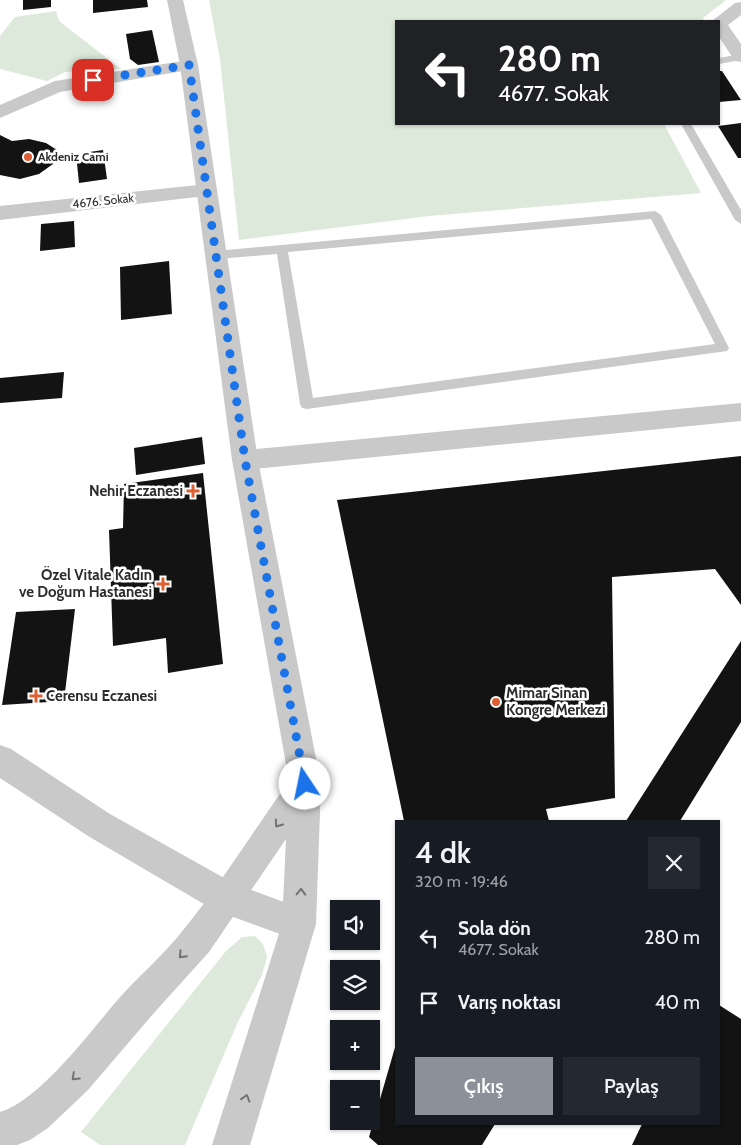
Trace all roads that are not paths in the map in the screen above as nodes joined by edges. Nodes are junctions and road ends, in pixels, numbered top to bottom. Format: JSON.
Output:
{"nodes":[{"id":1,"x":175,"y":0,"type":"edge"},
{"id":2,"x":741,"y":7,"type":"edge"},
{"id":3,"x":741,"y":23,"type":"edge"},
{"id":4,"x":720,"y":24,"type":"edge"},
{"id":5,"x":720,"y":25,"type":"edge"},
{"id":6,"x":720,"y":26,"type":"edge"},
{"id":7,"x":741,"y":57,"type":"edge"},
{"id":8,"x":720,"y":61,"type":"edge"},
{"id":9,"x":189,"y":65,"type":"junction"},
{"id":10,"x":0,"y":112,"type":"edge"},
{"id":11,"x":687,"y":125,"type":"edge"},
{"id":12,"x":207,"y":190,"type":"junction"},
{"id":13,"x":0,"y":213,"type":"edge"},
{"id":14,"x":741,"y":220,"type":"edge"},
{"id":15,"x":282,"y":249,"type":"junction"},
{"id":16,"x":216,"y":255,"type":"junction"},
{"id":17,"x":741,"y":412,"type":"edge"},
{"id":18,"x":245,"y":460,"type":"junction"},
{"id":19,"x":0,"y":760,"type":"edge"},
{"id":20,"x":305,"y":784,"type":"junction"},
{"id":21,"x":226,"y":898,"type":"junction"},
{"id":22,"x":299,"y":924,"type":"junction"},
{"id":23,"x":0,"y":1130,"type":"edge"},
{"id":24,"x":231,"y":1145,"type":"edge"}],
"edges":[{"from":1,"to":9,"type":"street"},
{"from":2,"to":4,"type":"street"},
{"from":3,"to":5,"type":"street"},
{"from":6,"to":7,"type":"street"},
{"from":7,"to":8,"type":"lane"},
{"from":9,"to":10,"type":"street"},
{"from":9,"to":12,"type":"street"},
{"from":11,"to":14,"type":"lane"},
{"from":12,"to":13,"type":"street","name":"4676. Sokak"},
{"from":12,"to":16,"type":"street"},
{"from":15,"to":15,"type":"lane"},
{"from":15,"to":16,"type":"lane"},
{"from":16,"to":18,"type":"street"},
{"from":17,"to":18,"type":"street"},
{"from":18,"to":20,"type":"street"},
{"from":19,"to":21,"type":"street"},
{"from":20,"to":21,"type":"street","one_way":true},
{"from":22,"to":20,"type":"street","one_way":true},
{"from":21,"to":22,"type":"street"},
{"from":21,"to":23,"type":"street","one_way":true},
{"from":24,"to":22,"type":"street","one_way":true}]}
